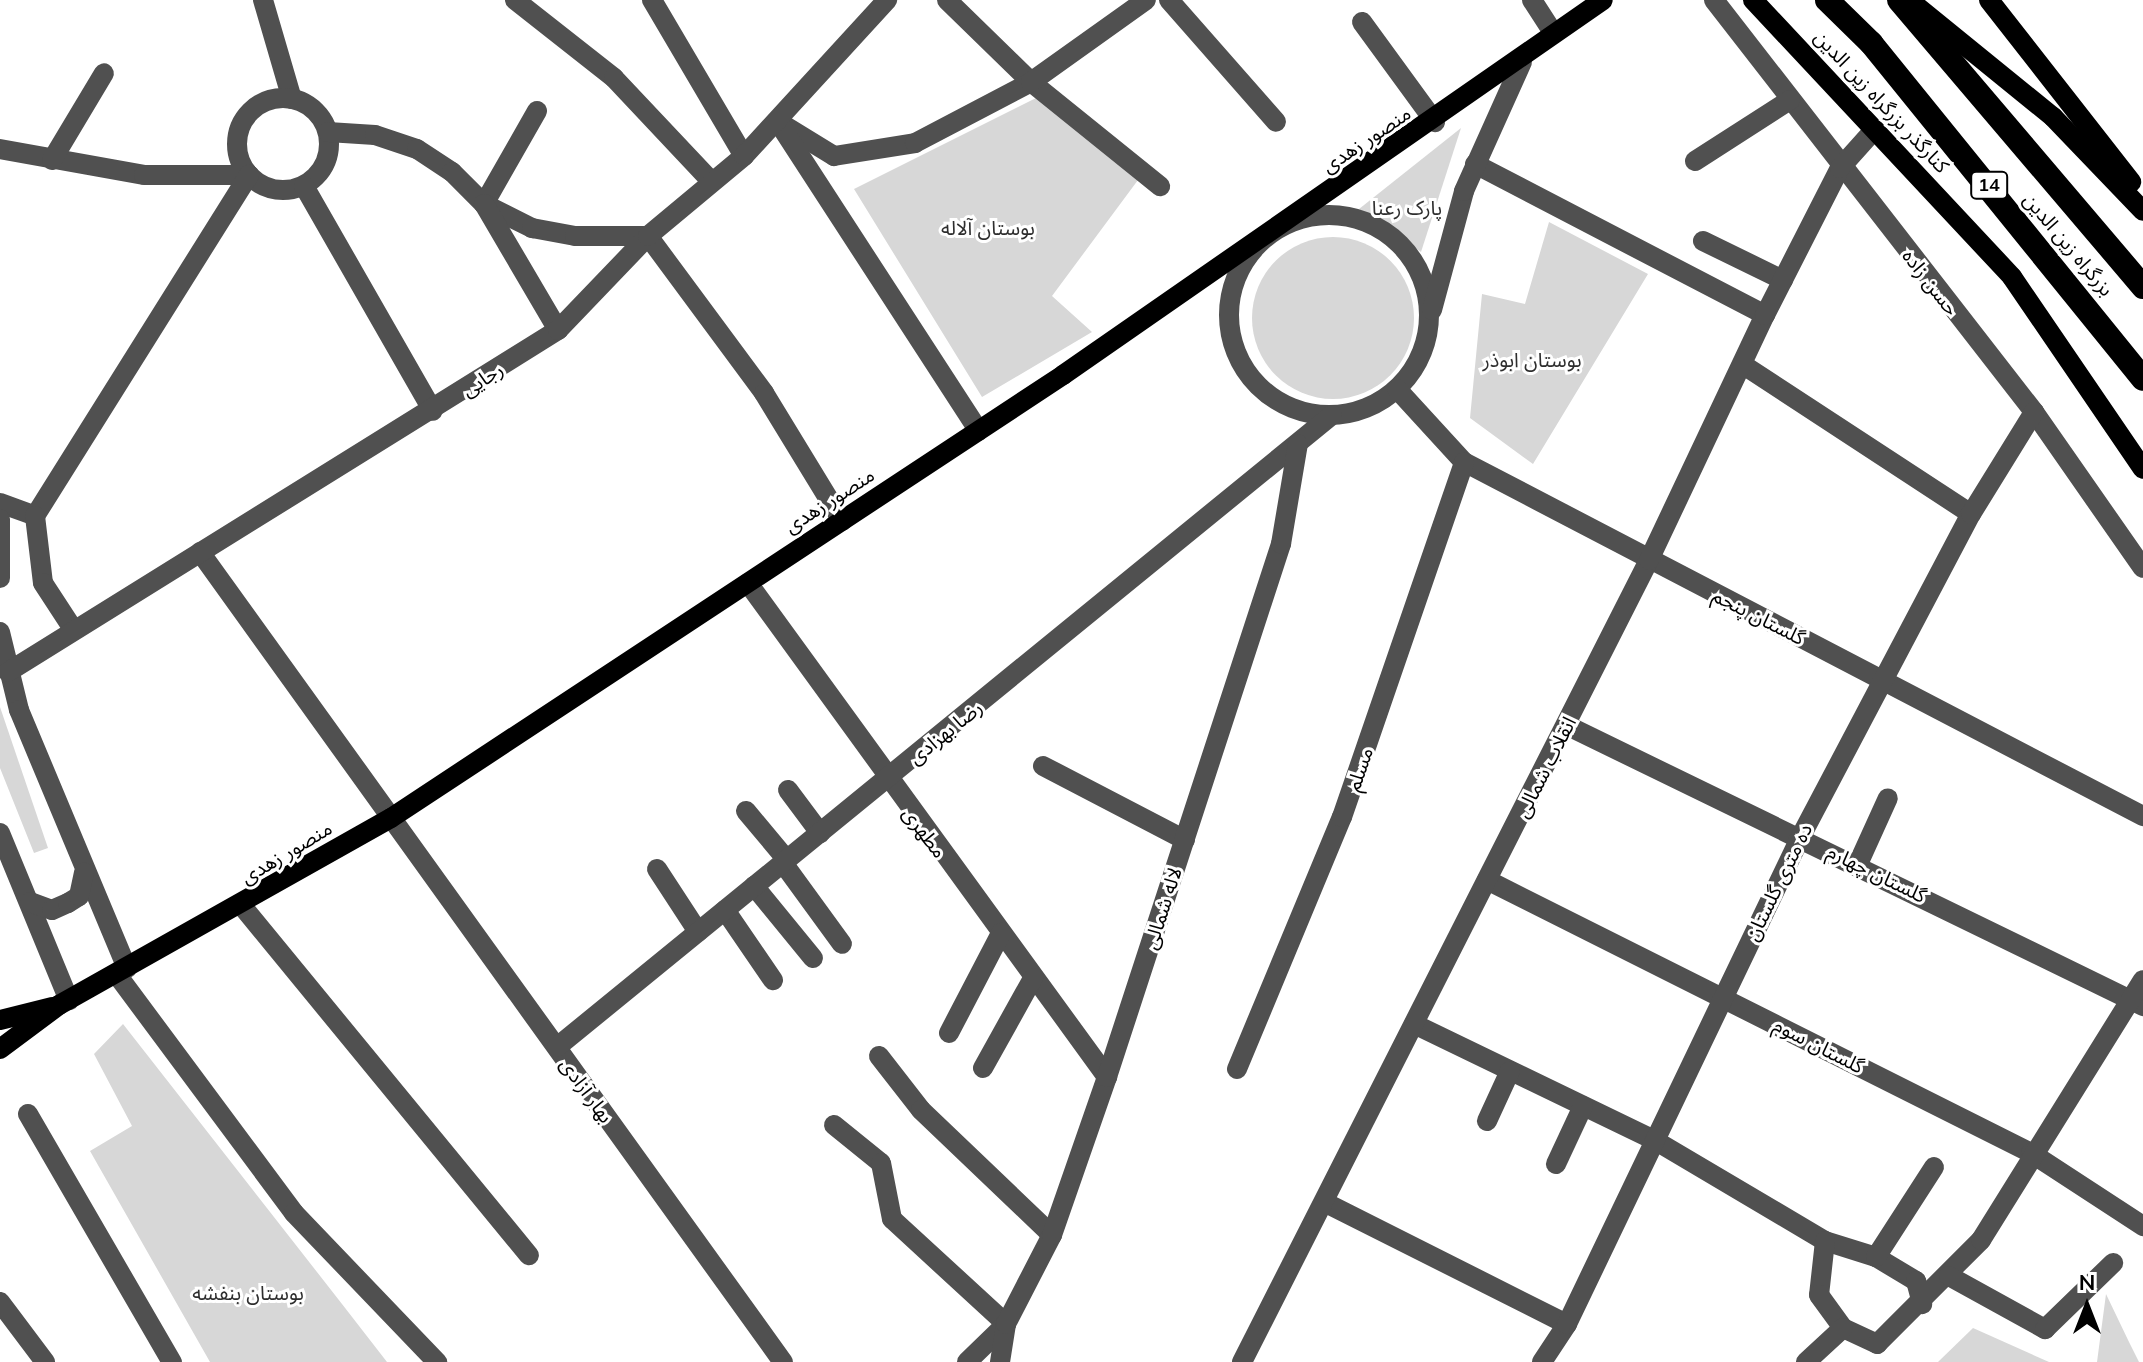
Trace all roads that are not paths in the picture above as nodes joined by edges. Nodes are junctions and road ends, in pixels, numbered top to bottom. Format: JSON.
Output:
{"nodes":[{"id":1,"x":263,"y":0,"type":"edge"},
{"id":2,"x":515,"y":0,"type":"edge"},
{"id":3,"x":652,"y":0,"type":"edge"},
{"id":4,"x":887,"y":0,"type":"edge"},
{"id":5,"x":947,"y":0,"type":"edge"},
{"id":6,"x":1146,"y":0,"type":"edge"},
{"id":7,"x":1169,"y":0,"type":"edge"},
{"id":8,"x":1532,"y":0,"type":"edge"},
{"id":9,"x":1603,"y":0,"type":"edge"},
{"id":10,"x":1714,"y":0,"type":"edge"},
{"id":11,"x":1753,"y":0,"type":"edge"},
{"id":12,"x":1827,"y":0,"type":"edge"},
{"id":13,"x":1899,"y":0,"type":"edge"},
{"id":14,"x":1909,"y":0,"type":"edge"},
{"id":15,"x":1989,"y":0,"type":"edge"},
{"id":16,"x":1362,"y":22,"type":"dead end"},
{"id":17,"x":1554,"y":34,"type":"junction"},
{"id":18,"x":1522,"y":62,"type":"junction"},
{"id":19,"x":104,"y":73,"type":"dead end"},
{"id":20,"x":1031,"y":82,"type":"junction"},
{"id":21,"x":292,"y":99,"type":"junction"},
{"id":22,"x":1790,"y":100,"type":"junction"},
{"id":23,"x":537,"y":111,"type":"dead end"},
{"id":24,"x":777,"y":121,"type":"junction"},
{"id":25,"x":1276,"y":122,"type":"dead end"},
{"id":26,"x":1435,"y":122,"type":"junction"},
{"id":27,"x":1875,"y":129,"type":"junction"},
{"id":28,"x":328,"y":132,"type":"junction"},
{"id":29,"x":0,"y":149,"type":"edge"},
{"id":30,"x":744,"y":156,"type":"junction"},
{"id":31,"x":52,"y":160,"type":"junction"},
{"id":32,"x":1695,"y":161,"type":"dead end"},
{"id":33,"x":1475,"y":164,"type":"junction"},
{"id":34,"x":1840,"y":168,"type":"junction"},
{"id":35,"x":249,"y":175,"type":"junction"},
{"id":36,"x":712,"y":182,"type":"junction"},
{"id":37,"x":304,"y":186,"type":"junction"},
{"id":38,"x":1160,"y":186,"type":"dead end"},
{"id":39,"x":2143,"y":198,"type":"edge"},
{"id":40,"x":484,"y":204,"type":"junction"},
{"id":41,"x":2143,"y":211,"type":"edge"},
{"id":42,"x":1267,"y":235,"type":"junction"},
{"id":43,"x":648,"y":236,"type":"junction"},
{"id":44,"x":1703,"y":241,"type":"dead end"},
{"id":45,"x":1783,"y":280,"type":"junction"},
{"id":46,"x":2143,"y":287,"type":"edge"},
{"id":47,"x":1765,"y":315,"type":"junction"},
{"id":48,"x":1430,"y":317,"type":"junction"},
{"id":49,"x":558,"y":330,"type":"junction"},
{"id":50,"x":1745,"y":366,"type":"junction"},
{"id":51,"x":2143,"y":379,"type":"edge"},
{"id":52,"x":1397,"y":389,"type":"junction"},
{"id":53,"x":433,"y":411,"type":"junction"},
{"id":54,"x":2034,"y":412,"type":"junction"},
{"id":55,"x":1332,"y":415,"type":"junction"},
{"id":56,"x":979,"y":431,"type":"junction"},
{"id":57,"x":1298,"y":444,"type":"junction"},
{"id":58,"x":1464,"y":462,"type":"junction"},
{"id":59,"x":2143,"y":469,"type":"edge"},
{"id":60,"x":0,"y":503,"type":"edge"},
{"id":61,"x":1971,"y":514,"type":"junction"},
{"id":62,"x":35,"y":516,"type":"junction"},
{"id":63,"x":0,"y":519,"type":"edge"},
{"id":64,"x":842,"y":521,"type":"junction"},
{"id":65,"x":200,"y":552,"type":"junction"},
{"id":66,"x":1649,"y":560,"type":"junction"},
{"id":67,"x":2143,"y":568,"type":"edge"},
{"id":68,"x":0,"y":578,"type":"edge"},
{"id":69,"x":748,"y":583,"type":"junction"},
{"id":70,"x":73,"y":629,"type":"junction"},
{"id":71,"x":0,"y":632,"type":"edge"},
{"id":72,"x":8,"y":672,"type":"junction"},
{"id":73,"x":1882,"y":679,"type":"junction"},
{"id":74,"x":1566,"y":725,"type":"junction"},
{"id":75,"x":1043,"y":766,"type":"dead end"},
{"id":76,"x":885,"y":780,"type":"junction"},
{"id":77,"x":788,"y":790,"type":"dead end"},
{"id":78,"x":1888,"y":798,"type":"dead end"},
{"id":79,"x":746,"y":811,"type":"dead end"},
{"id":80,"x":2143,"y":816,"type":"edge"},
{"id":81,"x":391,"y":818,"type":"junction"},
{"id":82,"x":0,"y":833,"type":"edge"},
{"id":83,"x":820,"y":833,"type":"junction"},
{"id":84,"x":1801,"y":836,"type":"junction"},
{"id":85,"x":1185,"y":840,"type":"junction"},
{"id":86,"x":0,"y":850,"type":"edge"},
{"id":87,"x":785,"y":862,"type":"junction"},
{"id":88,"x":1858,"y":864,"type":"junction"},
{"id":89,"x":657,"y":869,"type":"dead end"},
{"id":90,"x":84,"y":873,"type":"junction"},
{"id":91,"x":1487,"y":880,"type":"junction"},
{"id":92,"x":754,"y":886,"type":"junction"},
{"id":93,"x":25,"y":893,"type":"junction"},
{"id":94,"x":242,"y":906,"type":"junction"},
{"id":95,"x":725,"y":910,"type":"junction"},
{"id":96,"x":698,"y":932,"type":"junction"},
{"id":97,"x":1001,"y":933,"type":"junction"},
{"id":98,"x":842,"y":944,"type":"dead end"},
{"id":99,"x":813,"y":958,"type":"dead end"},
{"id":100,"x":122,"y":972,"type":"junction"},
{"id":101,"x":1033,"y":978,"type":"junction"},
{"id":102,"x":773,"y":980,"type":"dead end"},
{"id":103,"x":2143,"y":980,"type":"edge"},
{"id":104,"x":1722,"y":996,"type":"junction"},
{"id":105,"x":2137,"y":1002,"type":"edge"},
{"id":106,"x":64,"y":1003,"type":"junction"},
{"id":107,"x":0,"y":1020,"type":"edge"},
{"id":108,"x":1414,"y":1024,"type":"junction"},
{"id":109,"x":949,"y":1033,"type":"dead end"},
{"id":110,"x":557,"y":1047,"type":"junction"},
{"id":111,"x":0,"y":1049,"type":"edge"},
{"id":112,"x":879,"y":1056,"type":"dead end"},
{"id":113,"x":983,"y":1068,"type":"dead end"},
{"id":114,"x":1237,"y":1069,"type":"dead end"},
{"id":115,"x":1510,"y":1071,"type":"junction"},
{"id":116,"x":1107,"y":1077,"type":"junction"},
{"id":117,"x":1583,"y":1106,"type":"junction"},
{"id":118,"x":28,"y":1114,"type":"dead end"},
{"id":119,"x":1487,"y":1121,"type":"dead end"},
{"id":120,"x":834,"y":1125,"type":"dead end"},
{"id":121,"x":1656,"y":1141,"type":"junction"},
{"id":122,"x":2031,"y":1153,"type":"junction"},
{"id":123,"x":1556,"y":1164,"type":"dead end"},
{"id":124,"x":1934,"y":1167,"type":"dead end"},
{"id":125,"x":1324,"y":1202,"type":"junction"},
{"id":126,"x":2143,"y":1226,"type":"edge"},
{"id":127,"x":1052,"y":1235,"type":"junction"},
{"id":128,"x":1825,"y":1241,"type":"junction"},
{"id":129,"x":529,"y":1255,"type":"dead end"},
{"id":130,"x":1876,"y":1257,"type":"junction"},
{"id":131,"x":2113,"y":1263,"type":"dead end"},
{"id":132,"x":1949,"y":1276,"type":"junction"},
{"id":133,"x":0,"y":1302,"type":"edge"},
{"id":134,"x":1922,"y":1304,"type":"junction"},
{"id":135,"x":1006,"y":1324,"type":"junction"},
{"id":136,"x":1567,"y":1324,"type":"junction"},
{"id":137,"x":1843,"y":1328,"type":"junction"},
{"id":138,"x":1877,"y":1344,"type":"junction"},
{"id":139,"x":45,"y":1362,"type":"edge"},
{"id":140,"x":172,"y":1362,"type":"edge"},
{"id":141,"x":437,"y":1362,"type":"edge"},
{"id":142,"x":783,"y":1362,"type":"edge"},
{"id":143,"x":967,"y":1362,"type":"edge"},
{"id":144,"x":1000,"y":1362,"type":"edge"},
{"id":145,"x":1242,"y":1362,"type":"edge"},
{"id":146,"x":1542,"y":1362,"type":"edge"},
{"id":147,"x":1806,"y":1362,"type":"edge"},
{"id":148,"x":1888,"y":1362,"type":"edge"}],
"edges":[{"from":1,"to":21,"type":"street"},
{"from":2,"to":36,"type":"street"},
{"from":3,"to":30,"type":"street"},
{"from":4,"to":24,"type":"street","name":"رجایی"},
{"from":5,"to":20,"type":"street"},
{"from":6,"to":20,"type":"street"},
{"from":7,"to":25,"type":"street"},
{"from":8,"to":17,"type":"street"},
{"from":9,"to":17,"type":"main road","name":"منصور زهدی"},
{"from":10,"to":22,"type":"street","name":"حسن زاده"},
{"from":11,"to":27,"type":"main road","name":"کنارگذر بزرگراه زین الدین"},
{"from":12,"to":51,"type":"highway","name":"بزرگراه زین الدین","number":"14"},
{"from":13,"to":46,"type":"highway","name":"بزرگراه زین الدین","number":"14"},
{"from":14,"to":41,"type":"main road"},
{"from":15,"to":39,"type":"main road"},
{"from":16,"to":26,"type":"street"},
{"from":17,"to":18,"type":"main road","name":"منصور زهدی"},
{"from":18,"to":26,"type":"main road","name":"منصور زهدی"},
{"from":18,"to":33,"type":"street"},
{"from":19,"to":31,"type":"street"},
{"from":20,"to":24,"type":"street"},
{"from":20,"to":38,"type":"street"},
{"from":21,"to":28,"type":"street"},
{"from":21,"to":35,"type":"street"},
{"from":22,"to":32,"type":"street"},
{"from":22,"to":34,"type":"street","name":"حسن زاده"},
{"from":23,"to":40,"type":"street"},
{"from":24,"to":30,"type":"street","name":"رجایی"},
{"from":24,"to":56,"type":"street"},
{"from":26,"to":42,"type":"main road","name":"منصور زهدی"},
{"from":27,"to":34,"type":"street","name":"انقلاب شمالی"},
{"from":27,"to":59,"type":"main road","name":"کنارگذر بزرگراه زین الدین"},
{"from":28,"to":37,"type":"street"},
{"from":28,"to":40,"type":"street"},
{"from":29,"to":31,"type":"street"},
{"from":30,"to":36,"type":"street","name":"رجایی"},
{"from":31,"to":35,"type":"street"},
{"from":33,"to":47,"type":"street"},
{"from":33,"to":48,"type":"street"},
{"from":34,"to":45,"type":"street","name":"انقلاب شمالی"},
{"from":34,"to":54,"type":"street","name":"حسن زاده"},
{"from":35,"to":37,"type":"street"},
{"from":35,"to":62,"type":"street"},
{"from":36,"to":43,"type":"street","name":"رجایی"},
{"from":37,"to":53,"type":"street"},
{"from":40,"to":43,"type":"street"},
{"from":40,"to":49,"type":"street"},
{"from":42,"to":48,"type":"street"},
{"from":42,"to":55,"type":"street"},
{"from":42,"to":56,"type":"main road","name":"منصور زهدی"},
{"from":43,"to":49,"type":"street","name":"رجایی"},
{"from":43,"to":64,"type":"street"},
{"from":44,"to":45,"type":"street"},
{"from":45,"to":47,"type":"street","name":"انقلاب شمالی"},
{"from":47,"to":50,"type":"street","name":"انقلاب شمالی"},
{"from":48,"to":52,"type":"street"},
{"from":49,"to":53,"type":"street","name":"رجایی"},
{"from":50,"to":61,"type":"street"},
{"from":50,"to":66,"type":"street","name":"انقلاب شمالی"},
{"from":52,"to":55,"type":"street"},
{"from":52,"to":58,"type":"street","name":"گلستان پنجم"},
{"from":53,"to":65,"type":"street","name":"رجایی"},
{"from":54,"to":61,"type":"street","name":"ده متری گلستان"},
{"from":54,"to":67,"type":"street","name":"حسن زاده"},
{"from":55,"to":57,"type":"street","name":"رضا بهزادی"},
{"from":56,"to":64,"type":"main road","name":"منصور زهدی"},
{"from":57,"to":76,"type":"street","name":"رضا بهزادی"},
{"from":57,"to":85,"type":"street","name":"لاله شمالی"},
{"from":58,"to":66,"type":"street","name":"گلستان پنجم"},
{"from":58,"to":114,"type":"street","name":"مسلم"},
{"from":60,"to":62,"type":"street"},
{"from":61,"to":73,"type":"street","name":"ده متری گلستان"},
{"from":62,"to":70,"type":"street"},
{"from":63,"to":68,"type":"street"},
{"from":64,"to":69,"type":"main road","name":"منصور زهدی"},
{"from":65,"to":70,"type":"street","name":"رجایی"},
{"from":65,"to":81,"type":"street","name":"بهار آزادی"},
{"from":66,"to":73,"type":"street","name":"گلستان پنجم"},
{"from":66,"to":74,"type":"street","name":"انقلاب شمالی"},
{"from":69,"to":76,"type":"street","name":"مطهری"},
{"from":69,"to":81,"type":"main road","name":"منصور زهدی"},
{"from":70,"to":72,"type":"street","name":"رجایی"},
{"from":71,"to":72,"type":"street"},
{"from":72,"to":90,"type":"street"},
{"from":73,"to":80,"type":"street","name":"گلستان پنجم"},
{"from":73,"to":84,"type":"street","name":"ده متری گلستان"},
{"from":74,"to":84,"type":"street","name":"گلستان چهارم"},
{"from":74,"to":91,"type":"street","name":"انقلاب شمالی"},
{"from":75,"to":85,"type":"street"},
{"from":76,"to":83,"type":"street","name":"رضا بهزادی"},
{"from":76,"to":97,"type":"street","name":"مطهری"},
{"from":77,"to":83,"type":"street"},
{"from":78,"to":88,"type":"street"},
{"from":79,"to":87,"type":"street"},
{"from":81,"to":94,"type":"main road","name":"منصور زهدی"},
{"from":81,"to":110,"type":"street","name":"بهار آزادی"},
{"from":82,"to":93,"type":"street"},
{"from":83,"to":87,"type":"street","name":"رضا بهزادی"},
{"from":84,"to":88,"type":"street","name":"گلستان چهارم"},
{"from":84,"to":104,"type":"street","name":"ده متری گلستان"},
{"from":85,"to":116,"type":"street","name":"لاله شمالی"},
{"from":86,"to":93,"type":"street"},
{"from":87,"to":92,"type":"street","name":"رضا بهزادی"},
{"from":87,"to":98,"type":"street"},
{"from":88,"to":105,"type":"street","name":"گلستان چهارم"},
{"from":89,"to":96,"type":"street"},
{"from":90,"to":93,"type":"street"},
{"from":90,"to":100,"type":"street"},
{"from":91,"to":104,"type":"street","name":"گلستان سوم"},
{"from":91,"to":108,"type":"street","name":"انقلاب شمالی"},
{"from":92,"to":95,"type":"street","name":"رضا بهزادی"},
{"from":92,"to":99,"type":"street"},
{"from":93,"to":106,"type":"street"},
{"from":94,"to":100,"type":"main road","name":"منصور زهدی"},
{"from":94,"to":129,"type":"street"},
{"from":95,"to":96,"type":"street","name":"رضا بهزادی"},
{"from":95,"to":102,"type":"street"},
{"from":96,"to":110,"type":"street","name":"رضا بهزادی"},
{"from":97,"to":101,"type":"street","name":"مطهری"},
{"from":97,"to":109,"type":"street"},
{"from":100,"to":106,"type":"main road","name":"منصور زهدی"},
{"from":100,"to":141,"type":"street"},
{"from":101,"to":113,"type":"street"},
{"from":101,"to":116,"type":"street","name":"مطهری"},
{"from":103,"to":105,"type":"street"},
{"from":104,"to":121,"type":"street","name":"ده متری گلستان"},
{"from":104,"to":122,"type":"street","name":"گلستان سوم"},
{"from":105,"to":122,"type":"street"},
{"from":106,"to":107,"type":"main road","name":"منصور زهدی"},
{"from":106,"to":111,"type":"main road","name":"منصور زهدی"},
{"from":108,"to":115,"type":"street"},
{"from":108,"to":125,"type":"street","name":"انقلاب شمالی"},
{"from":110,"to":142,"type":"street","name":"بهار آزادی"},
{"from":112,"to":127,"type":"street"},
{"from":115,"to":117,"type":"street"},
{"from":115,"to":119,"type":"street"},
{"from":116,"to":127,"type":"street","name":"لاله شمالی"},
{"from":117,"to":121,"type":"street"},
{"from":117,"to":123,"type":"street"},
{"from":118,"to":140,"type":"street"},
{"from":120,"to":135,"type":"street"},
{"from":121,"to":128,"type":"street"},
{"from":121,"to":136,"type":"street","name":"ده متری گلستان"},
{"from":122,"to":126,"type":"street","name":"گلستان سوم"},
{"from":122,"to":132,"type":"street"},
{"from":124,"to":130,"type":"street"},
{"from":125,"to":136,"type":"street"},
{"from":125,"to":145,"type":"street","name":"انقلاب شمالی"},
{"from":127,"to":135,"type":"street","name":"لاله شمالی"},
{"from":128,"to":130,"type":"street"},
{"from":128,"to":137,"type":"street"},
{"from":130,"to":134,"type":"street"},
{"from":131,"to":132,"type":"street"},
{"from":132,"to":134,"type":"street"},
{"from":133,"to":139,"type":"street"},
{"from":134,"to":138,"type":"street"},
{"from":135,"to":143,"type":"street"},
{"from":135,"to":144,"type":"street","name":"لاله شمالی"},
{"from":136,"to":146,"type":"street","name":"ده متری گلستان"},
{"from":137,"to":138,"type":"street"},
{"from":137,"to":147,"type":"street"},
{"from":138,"to":148,"type":"street"}]}
